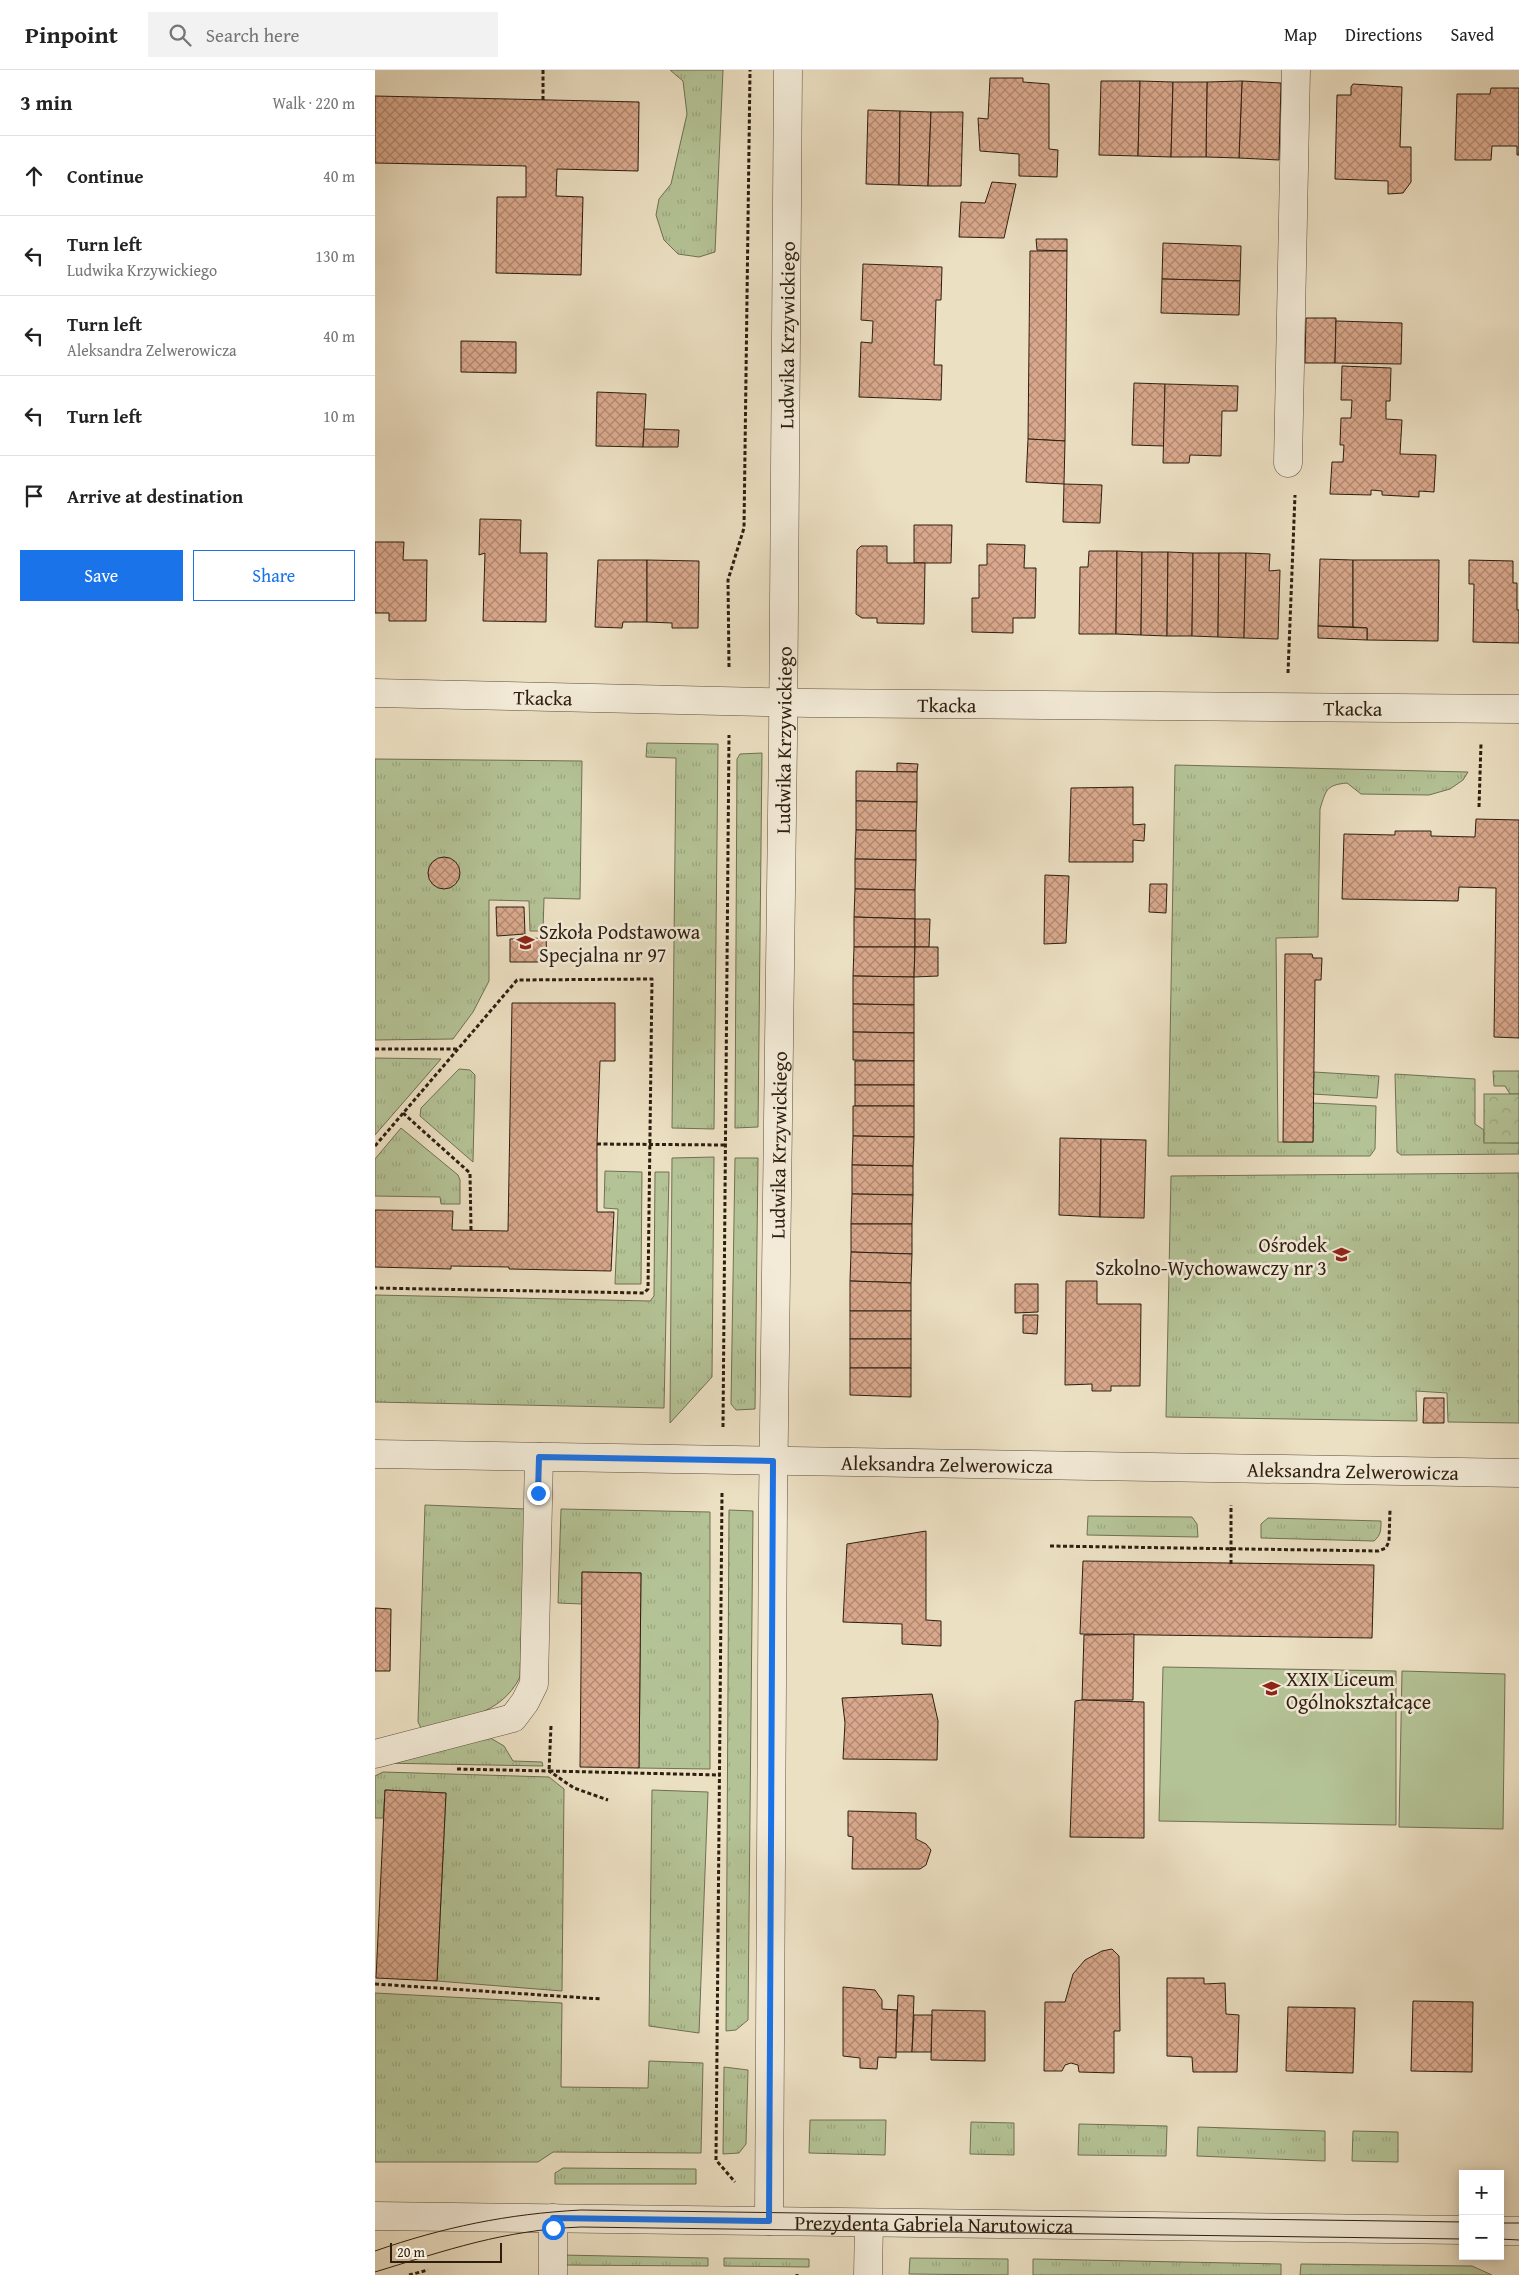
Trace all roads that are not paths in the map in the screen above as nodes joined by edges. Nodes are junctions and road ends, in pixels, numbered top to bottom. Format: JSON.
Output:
{"nodes":[{"id":1,"x":788,"y":70,"type":"edge"},
{"id":2,"x":1296,"y":70,"type":"edge"},
{"id":3,"x":1288,"y":463,"type":"road end"},
{"id":4,"x":375,"y":693,"type":"edge"},
{"id":5,"x":783,"y":702,"type":"junction"},
{"id":6,"x":1519,"y":709,"type":"edge"},
{"id":7,"x":375,"y":1454,"type":"edge"},
{"id":8,"x":539,"y":1457,"type":"junction"},
{"id":9,"x":773,"y":1461,"type":"junction"},
{"id":10,"x":1519,"y":1473,"type":"edge"},
{"id":11,"x":375,"y":1754,"type":"edge"},
{"id":12,"x":375,"y":2216,"type":"edge"},
{"id":13,"x":553,"y":2218,"type":"junction"},
{"id":14,"x":769,"y":2221,"type":"junction"},
{"id":15,"x":869,"y":2223,"type":"junction"},
{"id":16,"x":1459,"y":2230,"type":"edge"},
{"id":17,"x":1504,"y":2231,"type":"edge"},
{"id":18,"x":1519,"y":2231,"type":"edge"},
{"id":19,"x":553,"y":2275,"type":"edge"},
{"id":20,"x":868,"y":2275,"type":"edge"}],
"edges":[{"from":1,"to":5,"type":"street","name":"Ludwika Krzywickiego"},
{"from":2,"to":3,"type":"street"},
{"from":4,"to":5,"type":"street","name":"Tkacka"},
{"from":5,"to":6,"type":"street","name":"Tkacka"},
{"from":5,"to":9,"type":"street","name":"Ludwika Krzywickiego"},
{"from":7,"to":8,"type":"street","name":"Aleksandra Zelwerowicza"},
{"from":8,"to":9,"type":"street","name":"Aleksandra Zelwerowicza"},
{"from":8,"to":11,"type":"street"},
{"from":9,"to":10,"type":"street","name":"Aleksandra Zelwerowicza"},
{"from":9,"to":14,"type":"street","name":"Ludwika Krzywickiego"},
{"from":12,"to":13,"type":"street","name":"Prezydenta Gabriela Narutowicza"},
{"from":13,"to":14,"type":"street","name":"Prezydenta Gabriela Narutowicza"},
{"from":13,"to":19,"type":"street"},
{"from":14,"to":15,"type":"street","name":"Prezydenta Gabriela Narutowicza"},
{"from":15,"to":16,"type":"street","name":"Prezydenta Gabriela Narutowicza"},
{"from":15,"to":20,"type":"street"},
{"from":17,"to":18,"type":"street"}]}
